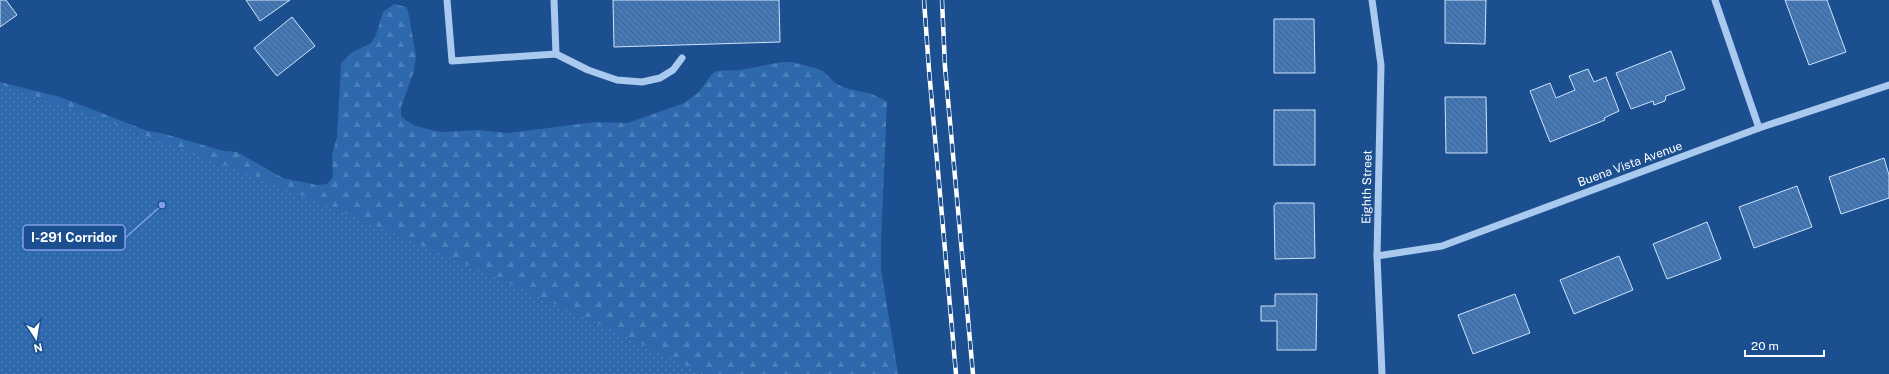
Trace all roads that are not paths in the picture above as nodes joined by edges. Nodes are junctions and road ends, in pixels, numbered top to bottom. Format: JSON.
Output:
{"nodes":[{"id":1,"x":447,"y":0,"type":"edge"},
{"id":2,"x":554,"y":0,"type":"edge"},
{"id":3,"x":1372,"y":0,"type":"edge"},
{"id":4,"x":1715,"y":0,"type":"edge"},
{"id":5,"x":556,"y":54,"type":"junction"},
{"id":6,"x":682,"y":58,"type":"dead end"},
{"id":7,"x":1889,"y":85,"type":"edge"},
{"id":8,"x":1759,"y":128,"type":"junction"},
{"id":9,"x":1377,"y":256,"type":"junction"},
{"id":10,"x":1382,"y":374,"type":"edge"}],
"edges":[{"from":1,"to":5,"type":"street"},
{"from":2,"to":5,"type":"street"},
{"from":3,"to":9,"type":"street","name":"Eighth Street"},
{"from":4,"to":8,"type":"street"},
{"from":5,"to":6,"type":"street"},
{"from":7,"to":8,"type":"street","name":"Buena Vista Avenue"},
{"from":8,"to":9,"type":"street","name":"Buena Vista Avenue"},
{"from":9,"to":10,"type":"street","name":"Eighth Street"}]}
